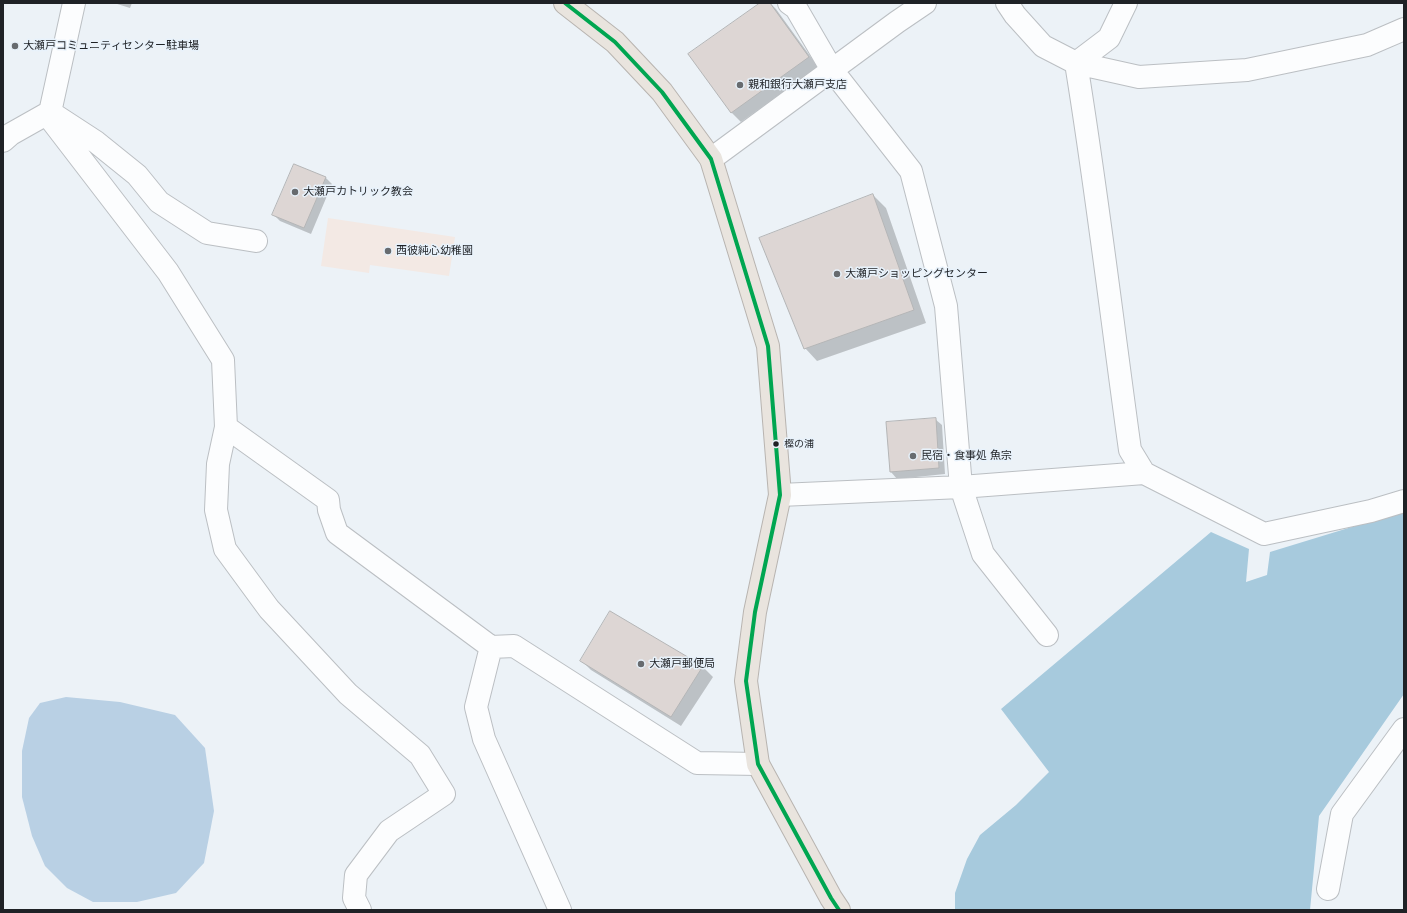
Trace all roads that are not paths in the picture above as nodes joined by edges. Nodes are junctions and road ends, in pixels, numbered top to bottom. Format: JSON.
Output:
{"nodes":[{"id":1,"x":74,"y":3,"type":"edge"},
{"id":2,"x":565,"y":3,"type":"edge"},
{"id":3,"x":789,"y":3,"type":"edge"},
{"id":4,"x":925,"y":3,"type":"edge"},
{"id":5,"x":1007,"y":3,"type":"edge"},
{"id":6,"x":1126,"y":3,"type":"edge"},
{"id":7,"x":1404,"y":29,"type":"edge"},
{"id":8,"x":1076,"y":63,"type":"junction"},
{"id":9,"x":832,"y":70,"type":"junction"},
{"id":10,"x":50,"y":112,"type":"junction"},
{"id":11,"x":3,"y":141,"type":"edge"},
{"id":12,"x":711,"y":159,"type":"junction"},
{"id":13,"x":256,"y":241,"type":"dead end"},
{"id":14,"x":226,"y":426,"type":"junction"},
{"id":15,"x":1144,"y":473,"type":"junction"},
{"id":16,"x":961,"y":488,"type":"junction"},
{"id":17,"x":780,"y":495,"type":"junction"},
{"id":18,"x":1404,"y":501,"type":"edge"},
{"id":19,"x":1047,"y":635,"type":"dead end"},
{"id":20,"x":491,"y":647,"type":"junction"},
{"id":21,"x":1404,"y":729,"type":"edge"},
{"id":22,"x":758,"y":764,"type":"junction"},
{"id":23,"x":1328,"y":889,"type":"dead end"},
{"id":24,"x":360,"y":910,"type":"edge"},
{"id":25,"x":560,"y":910,"type":"edge"},
{"id":26,"x":839,"y":910,"type":"edge"}],
"edges":[{"from":1,"to":10,"type":"street"},
{"from":2,"to":12,"type":"highway"},
{"from":3,"to":9,"type":"street"},
{"from":4,"to":9,"type":"street"},
{"from":5,"to":8,"type":"street"},
{"from":6,"to":8,"type":"street"},
{"from":7,"to":8,"type":"street"},
{"from":8,"to":15,"type":"street"},
{"from":9,"to":12,"type":"street"},
{"from":9,"to":16,"type":"street"},
{"from":10,"to":11,"type":"street"},
{"from":10,"to":13,"type":"street"},
{"from":10,"to":14,"type":"street"},
{"from":12,"to":17,"type":"highway"},
{"from":14,"to":20,"type":"street"},
{"from":14,"to":24,"type":"street"},
{"from":15,"to":16,"type":"street"},
{"from":15,"to":18,"type":"street"},
{"from":16,"to":17,"type":"street"},
{"from":16,"to":19,"type":"street"},
{"from":17,"to":22,"type":"highway"},
{"from":20,"to":22,"type":"street"},
{"from":20,"to":25,"type":"street"},
{"from":21,"to":23,"type":"street"},
{"from":22,"to":26,"type":"highway"}]}
